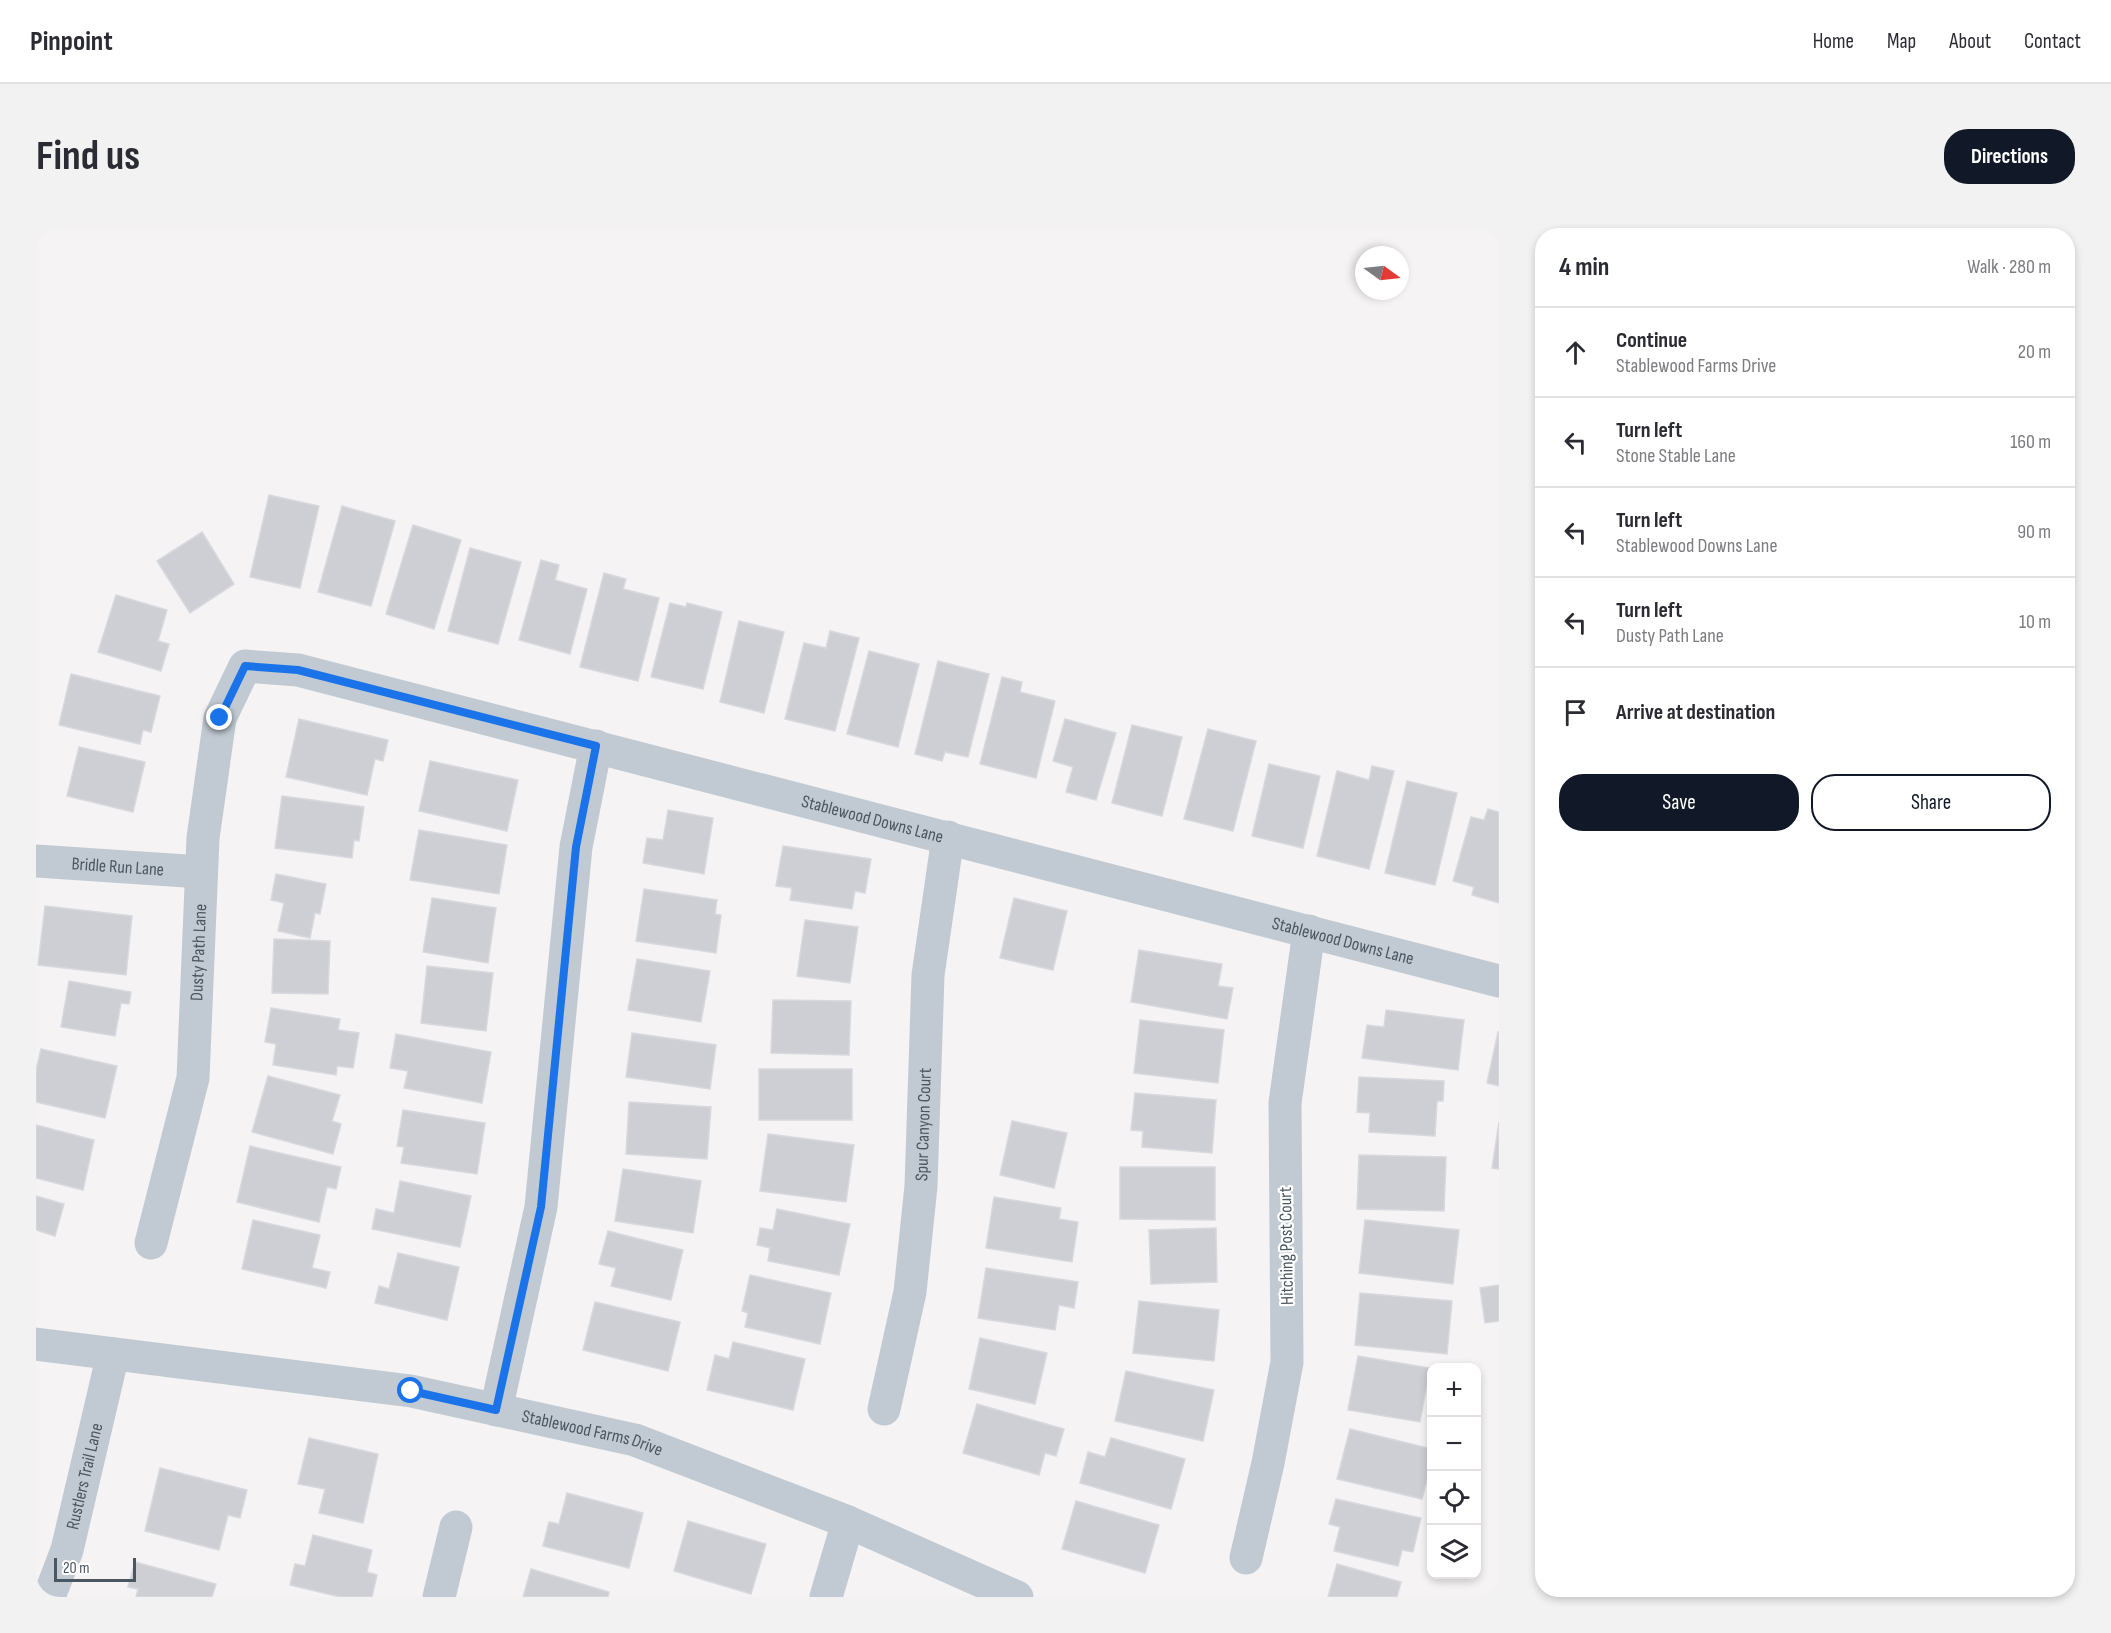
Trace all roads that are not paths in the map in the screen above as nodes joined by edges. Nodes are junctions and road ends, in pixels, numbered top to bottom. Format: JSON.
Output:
{"nodes":[{"id":1,"x":245,"y":666,"type":"joint"},
{"id":2,"x":596,"y":746,"type":"junction"},
{"id":3,"x":948,"y":837,"type":"junction"},
{"id":4,"x":36,"y":861,"type":"edge"},
{"id":5,"x":201,"y":872,"type":"junction"},
{"id":6,"x":1309,"y":931,"type":"junction"},
{"id":7,"x":1499,"y":981,"type":"edge"},
{"id":8,"x":151,"y":1243,"type":"dead end"},
{"id":9,"x":36,"y":1344,"type":"edge"},
{"id":10,"x":113,"y":1354,"type":"junction"},
{"id":11,"x":884,"y":1409,"type":"dead end"},
{"id":12,"x":496,"y":1410,"type":"junction"},
{"id":13,"x":848,"y":1522,"type":"junction"},
{"id":14,"x":456,"y":1527,"type":"dead end"},
{"id":15,"x":1246,"y":1558,"type":"dead end"},
{"id":16,"x":49,"y":1597,"type":"edge"},
{"id":17,"x":439,"y":1597,"type":"edge"},
{"id":18,"x":826,"y":1597,"type":"edge"},
{"id":19,"x":1017,"y":1597,"type":"edge"}],
"edges":[{"from":1,"to":2,"type":"street","name":"Stablewood Downs Lane"},
{"from":1,"to":5,"type":"street","name":"Dusty Path Lane"},
{"from":2,"to":3,"type":"street","name":"Stablewood Downs Lane"},
{"from":2,"to":12,"type":"street"},
{"from":3,"to":6,"type":"street","name":"Stablewood Downs Lane"},
{"from":3,"to":11,"type":"street","name":"Spur Canyon Court"},
{"from":4,"to":5,"type":"street","name":"Bridle Run Lane"},
{"from":5,"to":8,"type":"street","name":"Dusty Path Lane"},
{"from":6,"to":7,"type":"street","name":"Stablewood Downs Lane"},
{"from":6,"to":15,"type":"street","name":"Hitching Post Court"},
{"from":9,"to":10,"type":"street","name":"Stablewood Farms Drive"},
{"from":10,"to":12,"type":"street","name":"Stablewood Farms Drive"},
{"from":10,"to":16,"type":"street","name":"Rustlers Trail Lane"},
{"from":12,"to":13,"type":"street","name":"Stablewood Farms Drive"},
{"from":13,"to":18,"type":"street"},
{"from":13,"to":19,"type":"street","name":"Stablewood Farms Drive"},
{"from":14,"to":17,"type":"street"}]}
